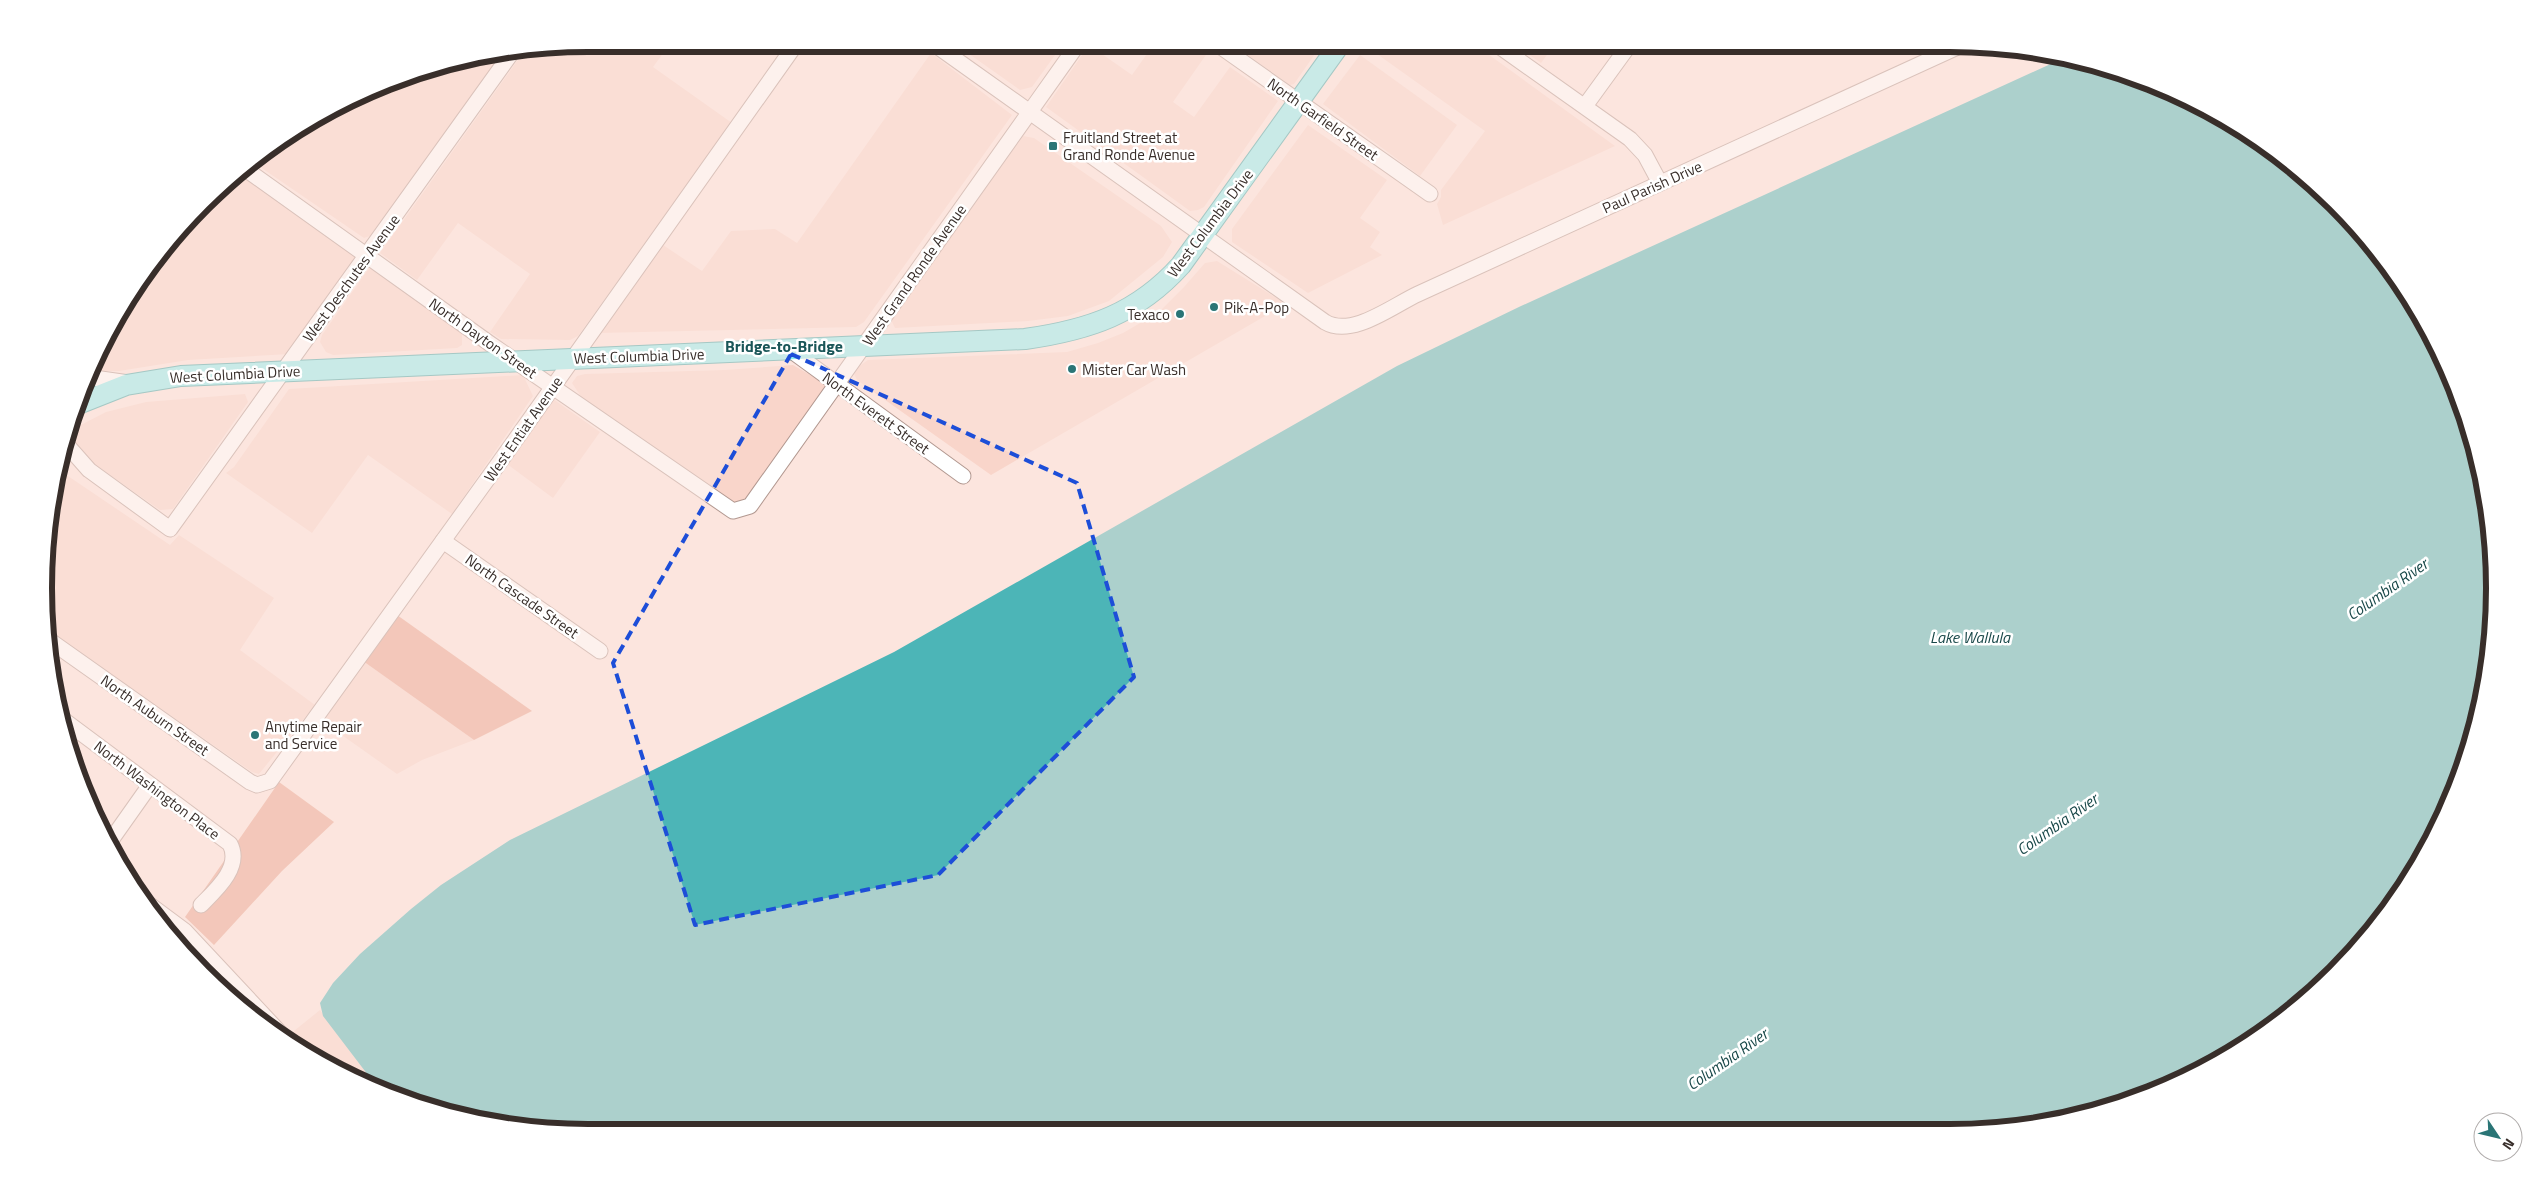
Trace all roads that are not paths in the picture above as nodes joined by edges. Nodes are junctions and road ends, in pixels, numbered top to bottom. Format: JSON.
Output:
{"nodes":[{"id":1,"x":790,"y":52,"type":"edge"},
{"id":2,"x":945,"y":52,"type":"edge"},
{"id":3,"x":1072,"y":52,"type":"edge"},
{"id":4,"x":1228,"y":52,"type":"edge"},
{"id":5,"x":1334,"y":52,"type":"edge"},
{"id":6,"x":1507,"y":52,"type":"edge"},
{"id":7,"x":1624,"y":52,"type":"edge"},
{"id":8,"x":1947,"y":52,"type":"edge"},
{"id":9,"x":508,"y":59,"type":"edge"},
{"id":10,"x":1299,"y":102,"type":"junction"},
{"id":11,"x":1585,"y":106,"type":"junction"},
{"id":12,"x":1030,"y":112,"type":"junction"},
{"id":13,"x":251,"y":173,"type":"edge"},
{"id":14,"x":1660,"y":183,"type":"junction"},
{"id":15,"x":1430,"y":194,"type":"dead end"},
{"id":16,"x":1204,"y":235,"type":"junction"},
{"id":17,"x":368,"y":255,"type":"junction"},
{"id":18,"x":864,"y":346,"type":"junction"},
{"id":19,"x":789,"y":349,"type":"junction"},
{"id":20,"x":573,"y":358,"type":"junction"},
{"id":21,"x":516,"y":361,"type":"junction"},
{"id":22,"x":284,"y":371,"type":"junction"},
{"id":23,"x":95,"y":378,"type":"edge"},
{"id":24,"x":136,"y":382,"type":"junction"},
{"id":25,"x":836,"y":384,"type":"junction"},
{"id":26,"x":551,"y":386,"type":"junction"},
{"id":27,"x":87,"y":400,"type":"edge"},
{"id":28,"x":71,"y":450,"type":"edge"},
{"id":29,"x":963,"y":476,"type":"dead end"},
{"id":30,"x":750,"y":506,"type":"joint"},
{"id":31,"x":443,"y":541,"type":"junction"},
{"id":32,"x":56,"y":645,"type":"edge"},
{"id":33,"x":600,"y":652,"type":"dead end"},
{"id":34,"x":74,"y":736,"type":"edge"},
{"id":35,"x":150,"y":785,"type":"junction"},
{"id":36,"x":262,"y":785,"type":"joint"},
{"id":37,"x":114,"y":836,"type":"edge"},
{"id":38,"x":201,"y":905,"type":"dead end"},
{"id":39,"x":162,"y":914,"type":"edge"},
{"id":40,"x":263,"y":1015,"type":"edge"}],
"edges":[{"from":1,"to":20,"type":"street","name":"West Entiat Avenue"},
{"from":2,"to":12,"type":"street"},
{"from":3,"to":12,"type":"street","name":"West Grand Ronde Avenue"},
{"from":4,"to":10,"type":"street","name":"North Garfield Street"},
{"from":5,"to":10,"type":"main road","name":"West Columbia Drive"},
{"from":6,"to":11,"type":"street"},
{"from":7,"to":11,"type":"street"},
{"from":8,"to":14,"type":"street","name":"Paul Parish Drive"},
{"from":9,"to":17,"type":"street","name":"West Deschutes Avenue"},
{"from":10,"to":15,"type":"street","name":"North Garfield Street"},
{"from":10,"to":16,"type":"main road","name":"West Columbia Drive"},
{"from":11,"to":14,"type":"street"},
{"from":12,"to":16,"type":"street"},
{"from":12,"to":18,"type":"street","name":"West Grand Ronde Avenue"},
{"from":13,"to":17,"type":"street","name":"North Dayton Street"},
{"from":14,"to":16,"type":"street","name":"Paul Parish Drive"},
{"from":16,"to":18,"type":"main road","name":"West Columbia Drive"},
{"from":17,"to":21,"type":"street","name":"North Dayton Street"},
{"from":17,"to":22,"type":"street","name":"West Deschutes Avenue"},
{"from":18,"to":19,"type":"main road","name":"West Columbia Drive"},
{"from":18,"to":25,"type":"street","name":"West Grand Ronde Avenue"},
{"from":19,"to":20,"type":"main road","name":"West Columbia Drive"},
{"from":19,"to":25,"type":"street","name":"North Everett Street"},
{"from":20,"to":21,"type":"main road","name":"West Columbia Drive"},
{"from":20,"to":26,"type":"street","name":"West Entiat Avenue"},
{"from":21,"to":22,"type":"main road","name":"West Columbia Drive"},
{"from":21,"to":26,"type":"street","name":"North Dayton Street"},
{"from":22,"to":24,"type":"main road","name":"West Columbia Drive"},
{"from":22,"to":28,"type":"street","name":"West Deschutes Avenue"},
{"from":23,"to":24,"type":"street"},
{"from":24,"to":27,"type":"main road","name":"West Columbia Drive"},
{"from":25,"to":29,"type":"street","name":"North Everett Street"},
{"from":25,"to":30,"type":"street","name":"West Grand Ronde Avenue"},
{"from":26,"to":30,"type":"street","name":"North Dayton Street"},
{"from":26,"to":31,"type":"street","name":"West Entiat Avenue"},
{"from":31,"to":33,"type":"street","name":"North Cascade Street"},
{"from":31,"to":36,"type":"street","name":"West Entiat Avenue"},
{"from":32,"to":36,"type":"street","name":"North Auburn Street"},
{"from":34,"to":35,"type":"street","name":"North Washington Place"},
{"from":35,"to":37,"type":"street"},
{"from":35,"to":38,"type":"street","name":"North Washington Place"},
{"from":39,"to":40,"type":"street"}]}
